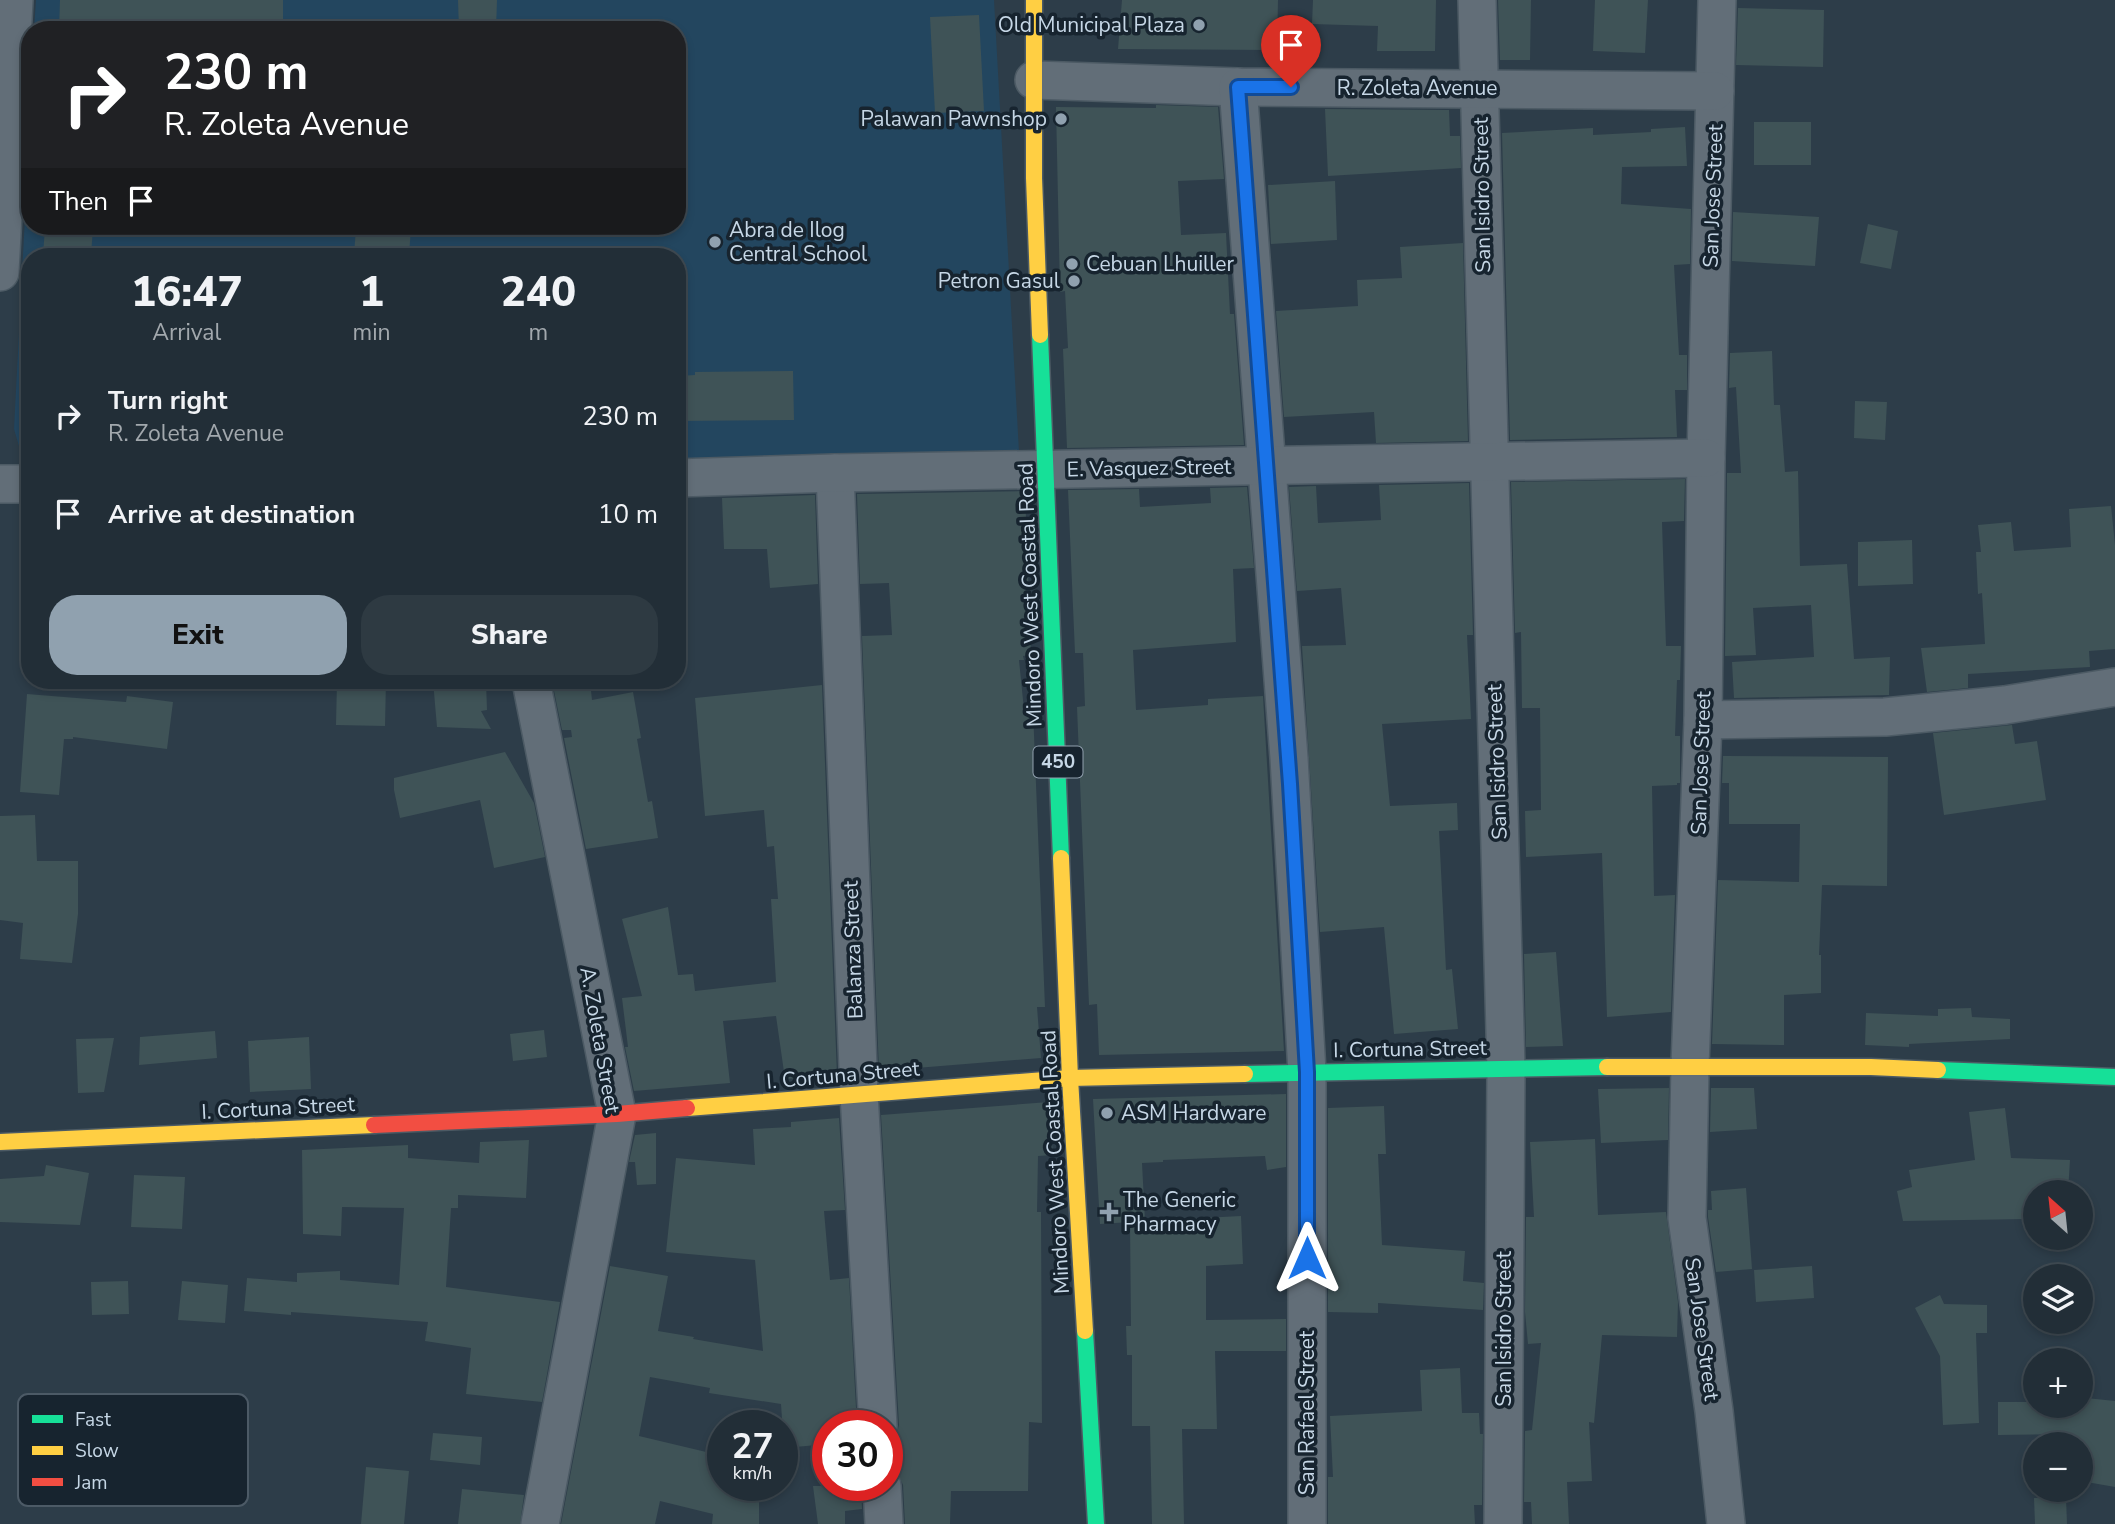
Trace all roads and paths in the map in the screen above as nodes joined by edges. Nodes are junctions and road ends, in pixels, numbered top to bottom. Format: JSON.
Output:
{"nodes":[{"id":1,"x":14,"y":0,"type":"edge"},
{"id":2,"x":1034,"y":0,"type":"edge"},
{"id":3,"x":1477,"y":0,"type":"edge"},
{"id":4,"x":1717,"y":0,"type":"edge"},
{"id":5,"x":1034,"y":80,"type":"junction"},
{"id":6,"x":1238,"y":87,"type":"junction"},
{"id":7,"x":1479,"y":88,"type":"junction"},
{"id":8,"x":1715,"y":91,"type":"junction"},
{"id":9,"x":0,"y":272,"type":"edge"},
{"id":10,"x":1706,"y":458,"type":"junction"},
{"id":11,"x":1488,"y":462,"type":"junction"},
{"id":12,"x":1265,"y":466,"type":"junction"},
{"id":13,"x":1046,"y":469,"type":"junction"},
{"id":14,"x":835,"y":473,"type":"junction"},
{"id":15,"x":686,"y":478,"type":"edge"},
{"id":16,"x":0,"y":484,"type":"edge"},
{"id":17,"x":21,"y":484,"type":"edge"},
{"id":18,"x":2115,"y":687,"type":"edge"},
{"id":19,"x":533,"y":689,"type":"edge"},
{"id":20,"x":1703,"y":720,"type":"junction"},
{"id":21,"x":1690,"y":1066,"type":"junction"},
{"id":22,"x":1506,"y":1069,"type":"junction"},
{"id":23,"x":1307,"y":1072,"type":"junction"},
{"id":24,"x":2115,"y":1077,"type":"edge"},
{"id":25,"x":1070,"y":1078,"type":"junction"},
{"id":26,"x":859,"y":1094,"type":"junction"},
{"id":27,"x":617,"y":1114,"type":"junction"},
{"id":28,"x":0,"y":1142,"type":"edge"},
{"id":29,"x":877,"y":1410,"type":"edge"},
{"id":30,"x":883,"y":1501,"type":"edge"},
{"id":31,"x":540,"y":1524,"type":"edge"},
{"id":32,"x":884,"y":1524,"type":"edge"},
{"id":33,"x":1096,"y":1524,"type":"edge"},
{"id":34,"x":1307,"y":1524,"type":"edge"},
{"id":35,"x":1503,"y":1524,"type":"edge"},
{"id":36,"x":1726,"y":1524,"type":"edge"}],
"edges":[{"from":1,"to":9,"type":"street"},
{"from":2,"to":5,"type":"street","name":"Mindoro West Coastal Road","number":"450"},
{"from":3,"to":7,"type":"street","name":"San Isidro Street"},
{"from":4,"to":8,"type":"street","name":"San Jose Street"},
{"from":5,"to":6,"type":"street","name":"R. Zoleta Avenue"},
{"from":5,"to":13,"type":"street","name":"Mindoro West Coastal Road","number":"450"},
{"from":6,"to":7,"type":"street","name":"R. Zoleta Avenue"},
{"from":6,"to":12,"type":"street","name":"San Rafael Street"},
{"from":7,"to":8,"type":"street","name":"R. Zoleta Avenue"},
{"from":7,"to":11,"type":"street","name":"San Isidro Street"},
{"from":8,"to":10,"type":"street","name":"San Jose Street"},
{"from":10,"to":11,"type":"street","name":"E. Vasquez Street"},
{"from":10,"to":20,"type":"street","name":"San Jose Street"},
{"from":11,"to":12,"type":"street","name":"E. Vasquez Street"},
{"from":11,"to":22,"type":"street","name":"San Isidro Street"},
{"from":12,"to":13,"type":"street","name":"E. Vasquez Street"},
{"from":12,"to":23,"type":"street","name":"San Rafael Street"},
{"from":13,"to":14,"type":"street","name":"E. Vasquez Street"},
{"from":13,"to":25,"type":"street","name":"Mindoro West Coastal Road","number":"450"},
{"from":14,"to":15,"type":"street","name":"E. Vasquez Street"},
{"from":14,"to":26,"type":"street","name":"Balanza Street"},
{"from":16,"to":17,"type":"street"},
{"from":18,"to":20,"type":"street"},
{"from":19,"to":27,"type":"street","name":"A. Zoleta Street"},
{"from":20,"to":21,"type":"street","name":"San Jose Street"},
{"from":21,"to":22,"type":"street","name":"I. Cortuna Street"},
{"from":21,"to":24,"type":"street","name":"I. Cortuna Street"},
{"from":21,"to":36,"type":"street","name":"San Jose Street"},
{"from":22,"to":23,"type":"street","name":"I. Cortuna Street"},
{"from":22,"to":35,"type":"street","name":"San Isidro Street"},
{"from":23,"to":25,"type":"street","name":"I. Cortuna Street"},
{"from":23,"to":34,"type":"street","name":"San Rafael Street"},
{"from":25,"to":26,"type":"street","name":"I. Cortuna Street"},
{"from":25,"to":33,"type":"street","name":"Mindoro West Coastal Road","number":"450"},
{"from":26,"to":27,"type":"street","name":"I. Cortuna Street"},
{"from":26,"to":29,"type":"street","name":"Balanza Street"},
{"from":27,"to":28,"type":"street","name":"I. Cortuna Street"},
{"from":27,"to":31,"type":"street","name":"A. Zoleta Street"},
{"from":30,"to":32,"type":"street"}]}
